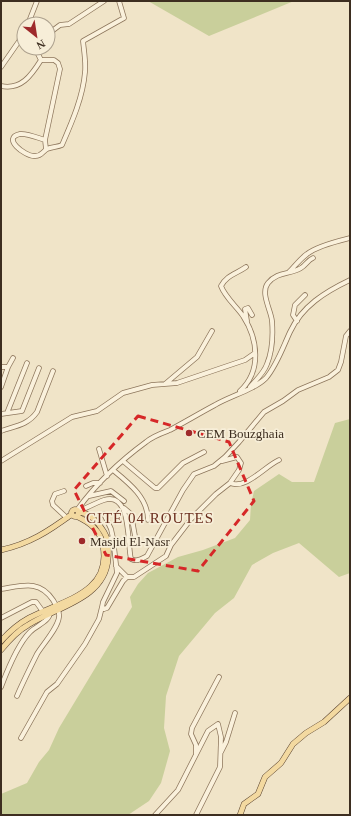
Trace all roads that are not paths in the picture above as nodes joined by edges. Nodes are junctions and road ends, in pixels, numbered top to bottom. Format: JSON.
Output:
{"nodes":[{"id":1,"x":37,"y":1,"type":"edge"},
{"id":2,"x":104,"y":1,"type":"edge"},
{"id":3,"x":119,"y":1,"type":"edge"},
{"id":4,"x":31,"y":16,"type":"edge"},
{"id":5,"x":56,"y":28,"type":"edge"},
{"id":6,"x":16,"y":46,"type":"edge"},
{"id":7,"x":39,"y":56,"type":"edge"},
{"id":8,"x":41,"y":60,"type":"junction"},
{"id":9,"x":1,"y":67,"type":"edge"},
{"id":10,"x":1,"y":86,"type":"edge"},
{"id":11,"x":45,"y":140,"type":"junction"},
{"id":12,"x":46,"y":149,"type":"junction"},
{"id":13,"x":350,"y":238,"type":"edge"},
{"id":14,"x":313,"y":258,"type":"dead end"},
{"id":15,"x":246,"y":267,"type":"dead end"},
{"id":16,"x":288,"y":272,"type":"junction"},
{"id":17,"x":350,"y":280,"type":"edge"},
{"id":18,"x":305,"y":295,"type":"dead end"},
{"id":19,"x":252,"y":315,"type":"dead end"},
{"id":20,"x":297,"y":321,"type":"junction"},
{"id":21,"x":247,"y":325,"type":"junction"},
{"id":22,"x":212,"y":331,"type":"dead end"},
{"id":23,"x":350,"y":331,"type":"edge"},
{"id":24,"x":348,"y":337,"type":"edge"},
{"id":25,"x":255,"y":353,"type":"junction"},
{"id":26,"x":13,"y":358,"type":"dead end"},
{"id":27,"x":27,"y":363,"type":"dead end"},
{"id":28,"x":1,"y":366,"type":"edge"},
{"id":29,"x":8,"y":368,"type":"junction"},
{"id":30,"x":39,"y":368,"type":"dead end"},
{"id":31,"x":53,"y":371,"type":"dead end"},
{"id":32,"x":164,"y":384,"type":"junction"},
{"id":33,"x":1,"y":386,"type":"edge"},
{"id":34,"x":249,"y":388,"type":"junction"},
{"id":35,"x":237,"y":394,"type":"junction"},
{"id":36,"x":7,"y":413,"type":"junction"},
{"id":37,"x":1,"y":414,"type":"edge"},
{"id":38,"x":1,"y":431,"type":"edge"},
{"id":39,"x":100,"y":449,"type":"dead end"},
{"id":40,"x":204,"y":452,"type":"dead end"},
{"id":41,"x":279,"y":460,"type":"dead end"},
{"id":42,"x":1,"y":461,"type":"edge"},
{"id":43,"x":123,"y":461,"type":"junction"},
{"id":44,"x":220,"y":462,"type":"junction"},
{"id":45,"x":113,"y":470,"type":"junction"},
{"id":46,"x":107,"y":476,"type":"junction"},
{"id":47,"x":100,"y":483,"type":"junction"},
{"id":48,"x":230,"y":483,"type":"junction"},
{"id":49,"x":86,"y":486,"type":"dead end"},
{"id":50,"x":95,"y":488,"type":"junction"},
{"id":51,"x":64,"y":492,"type":"dead end"},
{"id":52,"x":100,"y":493,"type":"junction"},
{"id":53,"x":87,"y":496,"type":"junction"},
{"id":54,"x":124,"y":501,"type":"dead end"},
{"id":55,"x":123,"y":508,"type":"junction"},
{"id":56,"x":76,"y":513,"type":"junction"},
{"id":57,"x":104,"y":514,"type":"dead end"},
{"id":58,"x":67,"y":518,"type":"junction"},
{"id":59,"x":148,"y":520,"type":"dead end"},
{"id":60,"x":135,"y":536,"type":"dead end"},
{"id":61,"x":110,"y":538,"type":"junction"},
{"id":62,"x":1,"y":550,"type":"edge"},
{"id":63,"x":116,"y":565,"type":"junction"},
{"id":64,"x":127,"y":578,"type":"junction"},
{"id":65,"x":1,"y":589,"type":"edge"},
{"id":66,"x":102,"y":607,"type":"junction"},
{"id":67,"x":58,"y":608,"type":"junction"},
{"id":68,"x":50,"y":611,"type":"junction"},
{"id":69,"x":44,"y":614,"type":"junction"},
{"id":70,"x":1,"y":618,"type":"edge"},
{"id":71,"x":1,"y":642,"type":"edge"},
{"id":72,"x":1,"y":650,"type":"edge"},
{"id":73,"x":219,"y":677,"type":"dead end"},
{"id":74,"x":1,"y":686,"type":"edge"},
{"id":75,"x":17,"y":696,"type":"dead end"},
{"id":76,"x":350,"y":698,"type":"edge"},
{"id":77,"x":235,"y":713,"type":"dead end"},
{"id":78,"x":21,"y":738,"type":"dead end"},
{"id":79,"x":220,"y":754,"type":"junction"},
{"id":80,"x":196,"y":755,"type":"junction"},
{"id":81,"x":155,"y":815,"type":"edge"},
{"id":82,"x":196,"y":815,"type":"edge"},
{"id":83,"x":240,"y":815,"type":"edge"}],
"edges":[{"from":1,"to":4,"type":"street"},
{"from":2,"to":5,"type":"street"},
{"from":3,"to":12,"type":"street"},
{"from":6,"to":9,"type":"street"},
{"from":7,"to":8,"type":"street"},
{"from":8,"to":10,"type":"street"},
{"from":8,"to":11,"type":"street"},
{"from":11,"to":12,"type":"street"},
{"from":11,"to":12,"type":"street"},
{"from":13,"to":16,"type":"street"},
{"from":14,"to":16,"type":"street"},
{"from":15,"to":21,"type":"street"},
{"from":16,"to":34,"type":"street"},
{"from":17,"to":20,"type":"street"},
{"from":18,"to":20,"type":"street"},
{"from":19,"to":21,"type":"street"},
{"from":20,"to":34,"type":"street"},
{"from":21,"to":25,"type":"street"},
{"from":22,"to":32,"type":"street"},
{"from":23,"to":24,"type":"street"},
{"from":24,"to":44,"type":"street"},
{"from":25,"to":32,"type":"street"},
{"from":25,"to":35,"type":"street"},
{"from":26,"to":29,"type":"street"},
{"from":27,"to":36,"type":"street"},
{"from":28,"to":29,"type":"street"},
{"from":29,"to":33,"type":"street"},
{"from":30,"to":36,"type":"street"},
{"from":31,"to":38,"type":"street"},
{"from":32,"to":42,"type":"street"},
{"from":34,"to":35,"type":"street"},
{"from":35,"to":43,"type":"street"},
{"from":36,"to":37,"type":"street"},
{"from":39,"to":46,"type":"street"},
{"from":40,"to":43,"type":"street"},
{"from":41,"to":48,"type":"street"},
{"from":43,"to":45,"type":"street"},
{"from":44,"to":48,"type":"street"},
{"from":44,"to":55,"type":"street"},
{"from":45,"to":46,"type":"street"},
{"from":45,"to":59,"type":"street"},
{"from":46,"to":47,"type":"street"},
{"from":47,"to":49,"type":"street"},
{"from":47,"to":50,"type":"street"},
{"from":48,"to":64,"type":"street"},
{"from":50,"to":52,"type":"street"},
{"from":50,"to":53,"type":"street"},
{"from":51,"to":58,"type":"street"},
{"from":52,"to":53,"type":"street"},
{"from":52,"to":54,"type":"street"},
{"from":53,"to":56,"type":"street"},
{"from":55,"to":56,"type":"street"},
{"from":55,"to":60,"type":"street"},
{"from":56,"to":58,"type":"main road"},
{"from":56,"to":61,"type":"main road"},
{"from":56,"to":67,"type":"main road"},
{"from":57,"to":61,"type":"street"},
{"from":58,"to":62,"type":"main road"},
{"from":61,"to":63,"type":"street"},
{"from":61,"to":67,"type":"main road"},
{"from":63,"to":64,"type":"street"},
{"from":63,"to":66,"type":"street"},
{"from":64,"to":66,"type":"street"},
{"from":65,"to":67,"type":"street"},
{"from":66,"to":78,"type":"street"},
{"from":67,"to":68,"type":"main road"},
{"from":67,"to":75,"type":"street"},
{"from":68,"to":69,"type":"main road"},
{"from":68,"to":74,"type":"street"},
{"from":69,"to":70,"type":"street"},
{"from":69,"to":71,"type":"main road"},
{"from":69,"to":72,"type":"main road"},
{"from":73,"to":80,"type":"street"},
{"from":76,"to":83,"type":"main road"},
{"from":77,"to":79,"type":"street"},
{"from":79,"to":80,"type":"street"},
{"from":79,"to":82,"type":"street"},
{"from":80,"to":81,"type":"street"}]}
